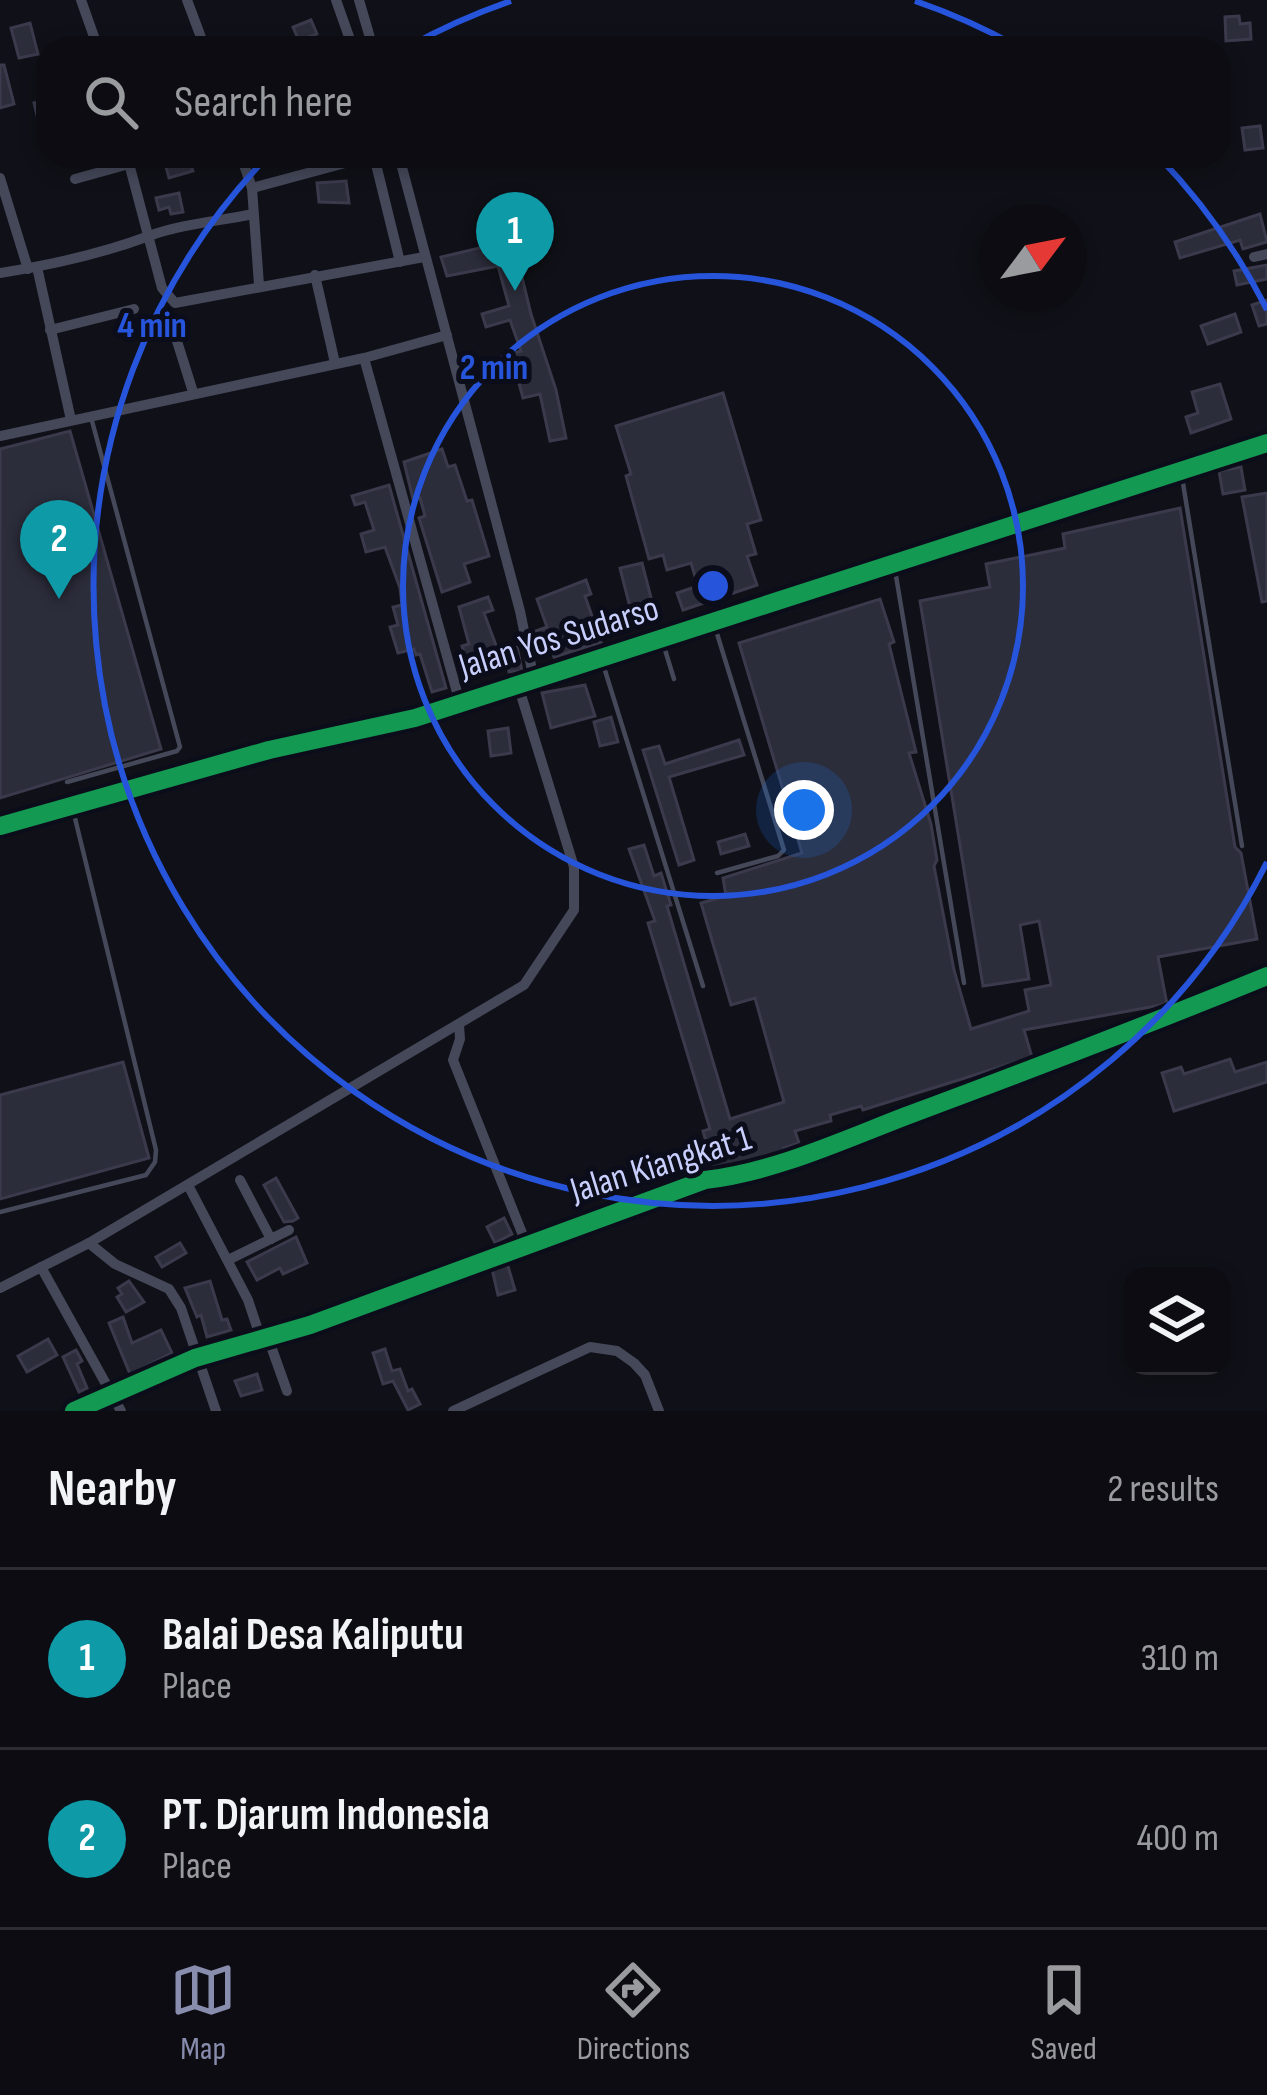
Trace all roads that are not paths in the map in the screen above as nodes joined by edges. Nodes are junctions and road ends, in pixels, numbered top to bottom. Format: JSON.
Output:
{"nodes":[{"id":1,"x":81,"y":0,"type":"edge"},
{"id":2,"x":187,"y":0,"type":"edge"},
{"id":3,"x":336,"y":0,"type":"edge"},
{"id":4,"x":359,"y":0,"type":"edge"},
{"id":5,"x":94,"y":36,"type":"edge"},
{"id":6,"x":200,"y":36,"type":"edge"},
{"id":7,"x":349,"y":36,"type":"edge"},
{"id":8,"x":370,"y":36,"type":"edge"},
{"id":9,"x":104,"y":168,"type":"edge"},
{"id":10,"x":130,"y":168,"type":"edge"},
{"id":11,"x":246,"y":168,"type":"edge"},
{"id":12,"x":327,"y":168,"type":"edge"},
{"id":13,"x":375,"y":168,"type":"edge"},
{"id":14,"x":402,"y":168,"type":"edge"},
{"id":15,"x":0,"y":178,"type":"edge"},
{"id":16,"x":75,"y":178,"type":"dead end"},
{"id":17,"x":252,"y":188,"type":"junction"},
{"id":18,"x":253,"y":214,"type":"junction"},
{"id":19,"x":149,"y":236,"type":"junction"},
{"id":20,"x":424,"y":256,"type":"junction"},
{"id":21,"x":400,"y":262,"type":"junction"},
{"id":22,"x":32,"y":268,"type":"junction"},
{"id":23,"x":0,"y":273,"type":"edge"},
{"id":24,"x":315,"y":275,"type":"junction"},
{"id":25,"x":259,"y":285,"type":"junction"},
{"id":26,"x":134,"y":309,"type":"dead end"},
{"id":27,"x":171,"y":322,"type":"dead end"},
{"id":28,"x":50,"y":330,"type":"junction"},
{"id":29,"x":448,"y":335,"type":"junction"},
{"id":30,"x":364,"y":358,"type":"junction"},
{"id":31,"x":335,"y":362,"type":"junction"},
{"id":32,"x":193,"y":392,"type":"junction"},
{"id":33,"x":90,"y":416,"type":"junction"},
{"id":34,"x":70,"y":420,"type":"junction"},
{"id":35,"x":0,"y":436,"type":"edge"},
{"id":36,"x":1267,"y":443,"type":"edge"},
{"id":37,"x":1181,"y":472,"type":"junction"},
{"id":38,"x":894,"y":565,"type":"junction"},
{"id":39,"x":714,"y":624,"type":"junction"},
{"id":40,"x":662,"y":640,"type":"junction"},
{"id":41,"x":601,"y":658,"type":"junction"},
{"id":42,"x":674,"y":679,"type":"dead end"},
{"id":43,"x":526,"y":682,"type":"junction"},
{"id":44,"x":460,"y":703,"type":"junction"},
{"id":45,"x":67,"y":782,"type":"dead end"},
{"id":46,"x":72,"y":805,"type":"junction"},
{"id":47,"x":0,"y":826,"type":"edge"},
{"id":48,"x":1242,"y":847,"type":"dead end"},
{"id":49,"x":717,"y":873,"type":"dead end"},
{"id":50,"x":1267,"y":976,"type":"edge"},
{"id":51,"x":964,"y":983,"type":"dead end"},
{"id":52,"x":703,"y":986,"type":"dead end"},
{"id":53,"x":459,"y":1025,"type":"junction"},
{"id":54,"x":240,"y":1180,"type":"dead end"},
{"id":55,"x":188,"y":1185,"type":"junction"},
{"id":56,"x":0,"y":1212,"type":"edge"},
{"id":57,"x":289,"y":1230,"type":"dead end"},
{"id":58,"x":271,"y":1239,"type":"junction"},
{"id":59,"x":89,"y":1243,"type":"junction"},
{"id":60,"x":526,"y":1243,"type":"junction"},
{"id":61,"x":228,"y":1260,"type":"junction"},
{"id":62,"x":41,"y":1267,"type":"junction"},
{"id":63,"x":0,"y":1288,"type":"edge"},
{"id":64,"x":264,"y":1336,"type":"junction"},
{"id":65,"x":195,"y":1358,"type":"junction"},
{"id":66,"x":287,"y":1391,"type":"dead end"},
{"id":67,"x":111,"y":1393,"type":"junction"},
{"id":68,"x":484,"y":1405,"type":"edge"},
{"id":69,"x":74,"y":1411,"type":"edge"},
{"id":70,"x":122,"y":1411,"type":"edge"},
{"id":71,"x":216,"y":1411,"type":"edge"},
{"id":72,"x":453,"y":1411,"type":"edge"},
{"id":73,"x":659,"y":1411,"type":"edge"}],
"edges":[{"from":1,"to":5,"type":"street"},
{"from":2,"to":6,"type":"street"},
{"from":3,"to":7,"type":"street"},
{"from":4,"to":8,"type":"street"},
{"from":9,"to":16,"type":"street"},
{"from":10,"to":19,"type":"street"},
{"from":11,"to":17,"type":"street"},
{"from":12,"to":17,"type":"street"},
{"from":13,"to":21,"type":"street"},
{"from":14,"to":20,"type":"street"},
{"from":15,"to":22,"type":"street"},
{"from":17,"to":18,"type":"street"},
{"from":18,"to":19,"type":"street"},
{"from":18,"to":25,"type":"street"},
{"from":19,"to":22,"type":"street"},
{"from":19,"to":25,"type":"street"},
{"from":20,"to":21,"type":"street"},
{"from":20,"to":29,"type":"street"},
{"from":21,"to":24,"type":"street"},
{"from":22,"to":23,"type":"street"},
{"from":22,"to":28,"type":"street"},
{"from":24,"to":25,"type":"street"},
{"from":24,"to":31,"type":"street"},
{"from":26,"to":28,"type":"street"},
{"from":27,"to":32,"type":"street"},
{"from":28,"to":34,"type":"street"},
{"from":29,"to":30,"type":"street"},
{"from":29,"to":43,"type":"street"},
{"from":30,"to":31,"type":"street"},
{"from":30,"to":44,"type":"street"},
{"from":31,"to":32,"type":"street"},
{"from":32,"to":33,"type":"street"},
{"from":33,"to":34,"type":"street"},
{"from":33,"to":45,"type":"lane"},
{"from":34,"to":35,"type":"street"},
{"from":36,"to":37,"type":"street","name":"Jalan Yos Sudarso"},
{"from":37,"to":38,"type":"street","name":"Jalan Yos Sudarso"},
{"from":37,"to":48,"type":"lane"},
{"from":38,"to":39,"type":"street","name":"Jalan Yos Sudarso"},
{"from":38,"to":51,"type":"lane"},
{"from":39,"to":40,"type":"street","name":"Jalan Yos Sudarso"},
{"from":39,"to":49,"type":"lane"},
{"from":40,"to":41,"type":"street","name":"Jalan Yos Sudarso"},
{"from":40,"to":42,"type":"lane"},
{"from":41,"to":43,"type":"street","name":"Jalan Yos Sudarso"},
{"from":41,"to":52,"type":"lane"},
{"from":43,"to":44,"type":"street","name":"Jalan Yos Sudarso"},
{"from":43,"to":53,"type":"street"},
{"from":44,"to":46,"type":"street","name":"Jalan Yos Sudarso"},
{"from":46,"to":47,"type":"street","name":"Jalan Yos Sudarso"},
{"from":46,"to":56,"type":"lane"},
{"from":50,"to":60,"type":"street","name":"Jalan Kiangkat 1"},
{"from":53,"to":55,"type":"street"},
{"from":53,"to":60,"type":"street"},
{"from":54,"to":58,"type":"street"},
{"from":55,"to":59,"type":"street"},
{"from":55,"to":61,"type":"street"},
{"from":57,"to":58,"type":"street"},
{"from":58,"to":61,"type":"street"},
{"from":59,"to":62,"type":"street"},
{"from":59,"to":65,"type":"street"},
{"from":60,"to":64,"type":"street","name":"Jalan Kiangkat 1"},
{"from":61,"to":64,"type":"street"},
{"from":62,"to":63,"type":"street"},
{"from":62,"to":67,"type":"street"},
{"from":64,"to":65,"type":"street","name":"Jalan Kiangkat 1"},
{"from":64,"to":66,"type":"street"},
{"from":65,"to":67,"type":"street","name":"Jalan Kiangkat 1"},
{"from":65,"to":71,"type":"street"},
{"from":67,"to":69,"type":"street","name":"Jalan Kiangkat 1"},
{"from":67,"to":70,"type":"street"},
{"from":68,"to":72,"type":"street"},
{"from":68,"to":73,"type":"street"}]}
